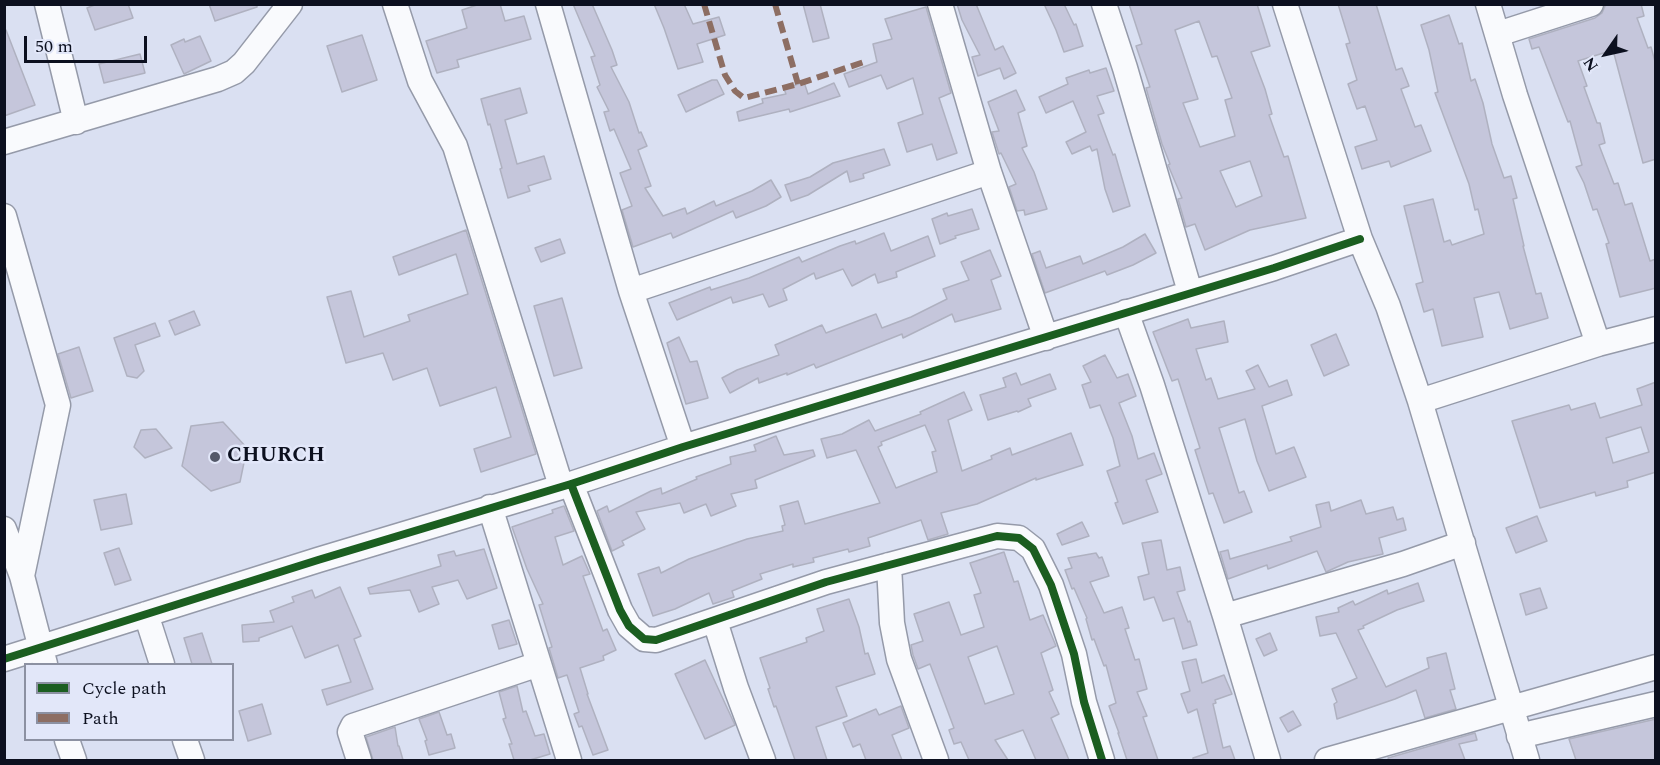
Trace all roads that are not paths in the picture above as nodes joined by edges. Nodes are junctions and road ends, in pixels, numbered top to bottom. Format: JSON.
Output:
{"nodes":[{"id":1,"x":47,"y":4,"type":"edge"},
{"id":2,"x":290,"y":4,"type":"edge"},
{"id":3,"x":395,"y":4,"type":"edge"},
{"id":4,"x":548,"y":4,"type":"edge"},
{"id":5,"x":940,"y":4,"type":"edge"},
{"id":6,"x":1104,"y":4,"type":"edge"},
{"id":7,"x":1285,"y":4,"type":"edge"},
{"id":8,"x":1488,"y":4,"type":"edge"},
{"id":9,"x":1591,"y":4,"type":"edge"},
{"id":10,"x":1498,"y":34,"type":"junction"},
{"id":11,"x":76,"y":122,"type":"junction"},
{"id":12,"x":4,"y":142,"type":"edge"},
{"id":13,"x":989,"y":172,"type":"junction"},
{"id":14,"x":4,"y":216,"type":"edge"},
{"id":15,"x":1360,"y":239,"type":"junction"},
{"id":16,"x":631,"y":291,"type":"junction"},
{"id":17,"x":1190,"y":292,"type":"junction"},
{"id":18,"x":1126,"y":312,"type":"junction"},
{"id":19,"x":1656,"y":329,"type":"edge"},
{"id":20,"x":1046,"y":339,"type":"junction"},
{"id":21,"x":1598,"y":344,"type":"junction"},
{"id":22,"x":1420,"y":401,"type":"junction"},
{"id":23,"x":683,"y":447,"type":"junction"},
{"id":24,"x":566,"y":485,"type":"junction"},
{"id":25,"x":490,"y":507,"type":"junction"},
{"id":26,"x":4,"y":529,"type":"edge"},
{"id":27,"x":1463,"y":543,"type":"junction"},
{"id":28,"x":889,"y":565,"type":"junction"},
{"id":29,"x":22,"y":576,"type":"junction"},
{"id":30,"x":146,"y":614,"type":"junction"},
{"id":31,"x":1225,"y":616,"type":"junction"},
{"id":32,"x":715,"y":621,"type":"junction"},
{"id":33,"x":43,"y":657,"type":"edge"},
{"id":34,"x":4,"y":659,"type":"edge"},
{"id":35,"x":162,"y":663,"type":"edge"},
{"id":36,"x":539,"y":664,"type":"junction"},
{"id":37,"x":1656,"y":667,"type":"edge"},
{"id":38,"x":1656,"y":704,"type":"edge"},
{"id":39,"x":1511,"y":708,"type":"junction"},
{"id":40,"x":1520,"y":736,"type":"junction"},
{"id":41,"x":67,"y":741,"type":"edge"},
{"id":42,"x":185,"y":741,"type":"edge"},
{"id":43,"x":74,"y":760,"type":"edge"},
{"id":44,"x":192,"y":760,"type":"edge"},
{"id":45,"x":359,"y":760,"type":"edge"},
{"id":46,"x":569,"y":760,"type":"edge"},
{"id":47,"x":763,"y":760,"type":"edge"},
{"id":48,"x":936,"y":760,"type":"edge"},
{"id":49,"x":1102,"y":760,"type":"edge"},
{"id":50,"x":1268,"y":760,"type":"edge"},
{"id":51,"x":1328,"y":760,"type":"edge"},
{"id":52,"x":1527,"y":760,"type":"edge"}],
"edges":[{"from":1,"to":11,"type":"street"},
{"from":2,"to":11,"type":"street"},
{"from":3,"to":24,"type":"street"},
{"from":4,"to":16,"type":"street"},
{"from":5,"to":13,"type":"street"},
{"from":6,"to":17,"type":"street"},
{"from":7,"to":15,"type":"street"},
{"from":8,"to":10,"type":"street"},
{"from":9,"to":10,"type":"street"},
{"from":10,"to":21,"type":"street"},
{"from":11,"to":12,"type":"street"},
{"from":13,"to":16,"type":"street"},
{"from":13,"to":20,"type":"street"},
{"from":14,"to":29,"type":"street"},
{"from":15,"to":17,"type":"street"},
{"from":15,"to":22,"type":"street"},
{"from":16,"to":23,"type":"street"},
{"from":17,"to":18,"type":"street"},
{"from":18,"to":20,"type":"street"},
{"from":18,"to":31,"type":"street"},
{"from":19,"to":21,"type":"street"},
{"from":20,"to":23,"type":"street"},
{"from":21,"to":22,"type":"street"},
{"from":22,"to":27,"type":"street"},
{"from":23,"to":24,"type":"street"},
{"from":24,"to":25,"type":"street"},
{"from":24,"to":32,"type":"street"},
{"from":25,"to":30,"type":"street"},
{"from":25,"to":36,"type":"street"},
{"from":26,"to":29,"type":"street"},
{"from":27,"to":31,"type":"street"},
{"from":27,"to":39,"type":"street"},
{"from":28,"to":32,"type":"street"},
{"from":28,"to":48,"type":"street"},
{"from":28,"to":49,"type":"street"},
{"from":29,"to":33,"type":"street"},
{"from":30,"to":33,"type":"street"},
{"from":30,"to":35,"type":"street"},
{"from":31,"to":50,"type":"street"},
{"from":32,"to":47,"type":"street"},
{"from":33,"to":34,"type":"street"},
{"from":36,"to":45,"type":"street"},
{"from":36,"to":46,"type":"street"},
{"from":37,"to":39,"type":"street"},
{"from":38,"to":40,"type":"street"},
{"from":39,"to":40,"type":"street"},
{"from":39,"to":51,"type":"street"},
{"from":40,"to":52,"type":"street"},
{"from":41,"to":43,"type":"street"},
{"from":42,"to":44,"type":"street"}]}
